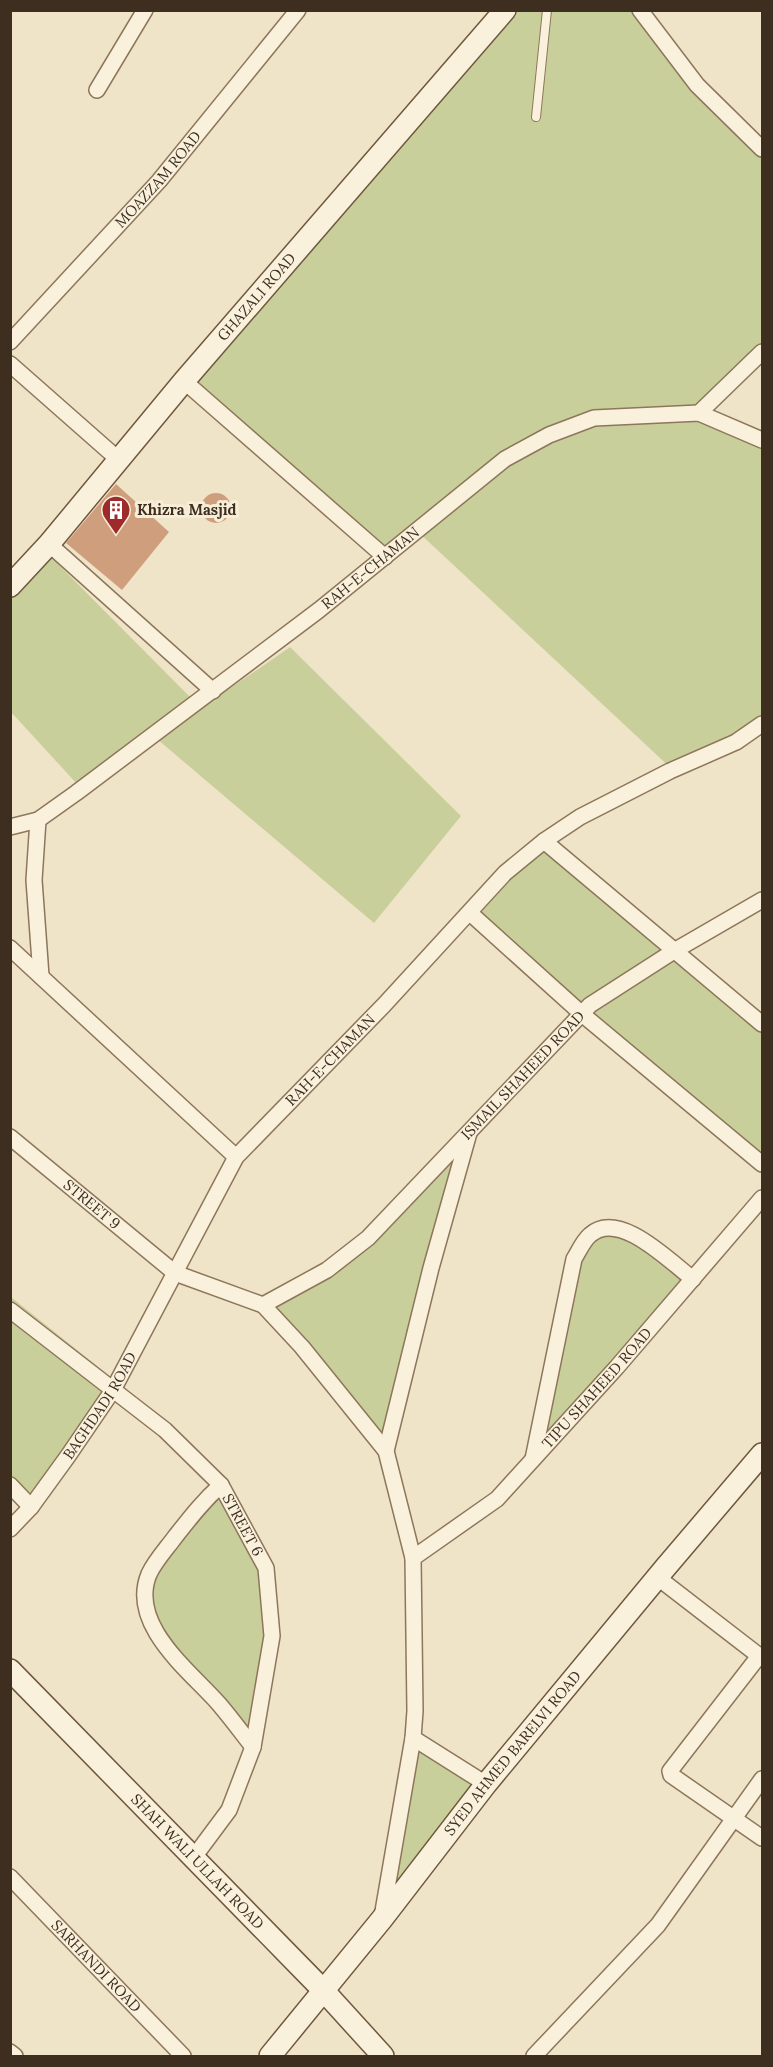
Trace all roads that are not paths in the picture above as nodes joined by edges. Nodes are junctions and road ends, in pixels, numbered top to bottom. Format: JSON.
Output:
{"nodes":[{"id":1,"x":145,"y":10,"type":"edge"},
{"id":2,"x":298,"y":10,"type":"edge"},
{"id":3,"x":505,"y":10,"type":"edge"},
{"id":4,"x":547,"y":10,"type":"edge"},
{"id":5,"x":640,"y":10,"type":"edge"},
{"id":6,"x":97,"y":90,"type":"dead end"},
{"id":7,"x":536,"y":117,"type":"dead end"},
{"id":8,"x":762,"y":149,"type":"edge"},
{"id":9,"x":10,"y":342,"type":"edge"},
{"id":10,"x":762,"y":352,"type":"edge"},
{"id":11,"x":10,"y":364,"type":"edge"},
{"id":12,"x":184,"y":381,"type":"junction"},
{"id":13,"x":699,"y":413,"type":"junction"},
{"id":14,"x":762,"y":440,"type":"edge"},
{"id":15,"x":119,"y":460,"type":"junction"},
{"id":16,"x":49,"y":544,"type":"junction"},
{"id":17,"x":385,"y":557,"type":"junction"},
{"id":18,"x":10,"y":586,"type":"edge"},
{"id":19,"x":213,"y":691,"type":"junction"},
{"id":20,"x":762,"y":724,"type":"edge"},
{"id":21,"x":38,"y":820,"type":"junction"},
{"id":22,"x":10,"y":827,"type":"edge"},
{"id":23,"x":544,"y":841,"type":"junction"},
{"id":24,"x":762,"y":900,"type":"edge"},
{"id":25,"x":470,"y":913,"type":"junction"},
{"id":26,"x":10,"y":948,"type":"edge"},
{"id":27,"x":674,"y":951,"type":"junction"},
{"id":28,"x":41,"y":976,"type":"junction"},
{"id":29,"x":582,"y":1014,"type":"junction"},
{"id":30,"x":762,"y":1024,"type":"edge"},
{"id":31,"x":470,"y":1130,"type":"junction"},
{"id":32,"x":10,"y":1137,"type":"edge"},
{"id":33,"x":236,"y":1157,"type":"junction"},
{"id":34,"x":762,"y":1164,"type":"edge"},
{"id":35,"x":762,"y":1198,"type":"edge"},
{"id":36,"x":175,"y":1273,"type":"junction"},
{"id":37,"x":693,"y":1279,"type":"junction"},
{"id":38,"x":263,"y":1305,"type":"junction"},
{"id":39,"x":10,"y":1310,"type":"edge"},
{"id":40,"x":112,"y":1390,"type":"junction"},
{"id":41,"x":386,"y":1451,"type":"junction"},
{"id":42,"x":762,"y":1455,"type":"edge"},
{"id":43,"x":533,"y":1459,"type":"junction"},
{"id":44,"x":10,"y":1485,"type":"edge"},
{"id":45,"x":221,"y":1485,"type":"junction"},
{"id":46,"x":30,"y":1507,"type":"junction"},
{"id":47,"x":10,"y":1529,"type":"edge"},
{"id":48,"x":413,"y":1558,"type":"junction"},
{"id":49,"x":657,"y":1577,"type":"junction"},
{"id":50,"x":761,"y":1657,"type":"edge"},
{"id":51,"x":10,"y":1670,"type":"edge"},
{"id":52,"x":413,"y":1738,"type":"junction"},
{"id":53,"x":253,"y":1747,"type":"junction"},
{"id":54,"x":762,"y":1779,"type":"edge"},
{"id":55,"x":486,"y":1784,"type":"junction"},
{"id":56,"x":734,"y":1817,"type":"junction"},
{"id":57,"x":762,"y":1838,"type":"edge"},
{"id":58,"x":194,"y":1857,"type":"junction"},
{"id":59,"x":10,"y":1877,"type":"edge"},
{"id":60,"x":382,"y":1919,"type":"junction"},
{"id":61,"x":323,"y":1990,"type":"junction"},
{"id":62,"x":10,"y":2052,"type":"edge"},
{"id":63,"x":15,"y":2056,"type":"edge"},
{"id":64,"x":183,"y":2056,"type":"edge"},
{"id":65,"x":270,"y":2056,"type":"edge"},
{"id":66,"x":383,"y":2056,"type":"edge"},
{"id":67,"x":534,"y":2056,"type":"edge"}],
"edges":[{"from":1,"to":6,"type":"street"},
{"from":2,"to":9,"type":"street","name":"MOAZZAM ROAD"},
{"from":3,"to":12,"type":"main road","name":"GHAZALI ROAD"},
{"from":4,"to":7,"type":"lane"},
{"from":5,"to":8,"type":"street"},
{"from":10,"to":13,"type":"street"},
{"from":11,"to":15,"type":"street"},
{"from":12,"to":15,"type":"main road","name":"GHAZALI ROAD"},
{"from":12,"to":17,"type":"street"},
{"from":13,"to":14,"type":"street","name":"RAH-E-CHAMAN"},
{"from":13,"to":17,"type":"street","name":"RAH-E-CHAMAN"},
{"from":15,"to":16,"type":"main road","name":"GHAZALI ROAD"},
{"from":16,"to":18,"type":"main road","name":"GHAZALI ROAD"},
{"from":16,"to":19,"type":"street"},
{"from":17,"to":19,"type":"street","name":"RAH-E-CHAMAN"},
{"from":19,"to":21,"type":"street","name":"RAH-E-CHAMAN"},
{"from":20,"to":23,"type":"street","name":"RAH-E-CHAMAN"},
{"from":21,"to":22,"type":"street","name":"RAH-E-CHAMAN"},
{"from":21,"to":28,"type":"street"},
{"from":23,"to":25,"type":"street","name":"RAH-E-CHAMAN"},
{"from":23,"to":27,"type":"street"},
{"from":24,"to":27,"type":"street","name":"ISMAIL SHAHEED ROAD"},
{"from":25,"to":29,"type":"street"},
{"from":25,"to":33,"type":"street","name":"RAH-E-CHAMAN"},
{"from":26,"to":28,"type":"street"},
{"from":27,"to":29,"type":"street","name":"ISMAIL SHAHEED ROAD"},
{"from":27,"to":30,"type":"street"},
{"from":28,"to":33,"type":"street"},
{"from":29,"to":31,"type":"street","name":"ISMAIL SHAHEED ROAD"},
{"from":29,"to":34,"type":"street"},
{"from":31,"to":38,"type":"street"},
{"from":31,"to":41,"type":"street","name":"ISMAIL SHAHEED ROAD"},
{"from":32,"to":36,"type":"street","name":"STREET 9"},
{"from":33,"to":36,"type":"street","name":"RAH-E-CHAMAN"},
{"from":35,"to":37,"type":"street","name":"TIPU SHAHEED ROAD"},
{"from":36,"to":38,"type":"street","name":"STREET 9"},
{"from":36,"to":40,"type":"street","name":"BAGHDADI ROAD"},
{"from":37,"to":43,"type":"street","name":"TIPU SHAHEED ROAD"},
{"from":37,"to":43,"type":"street"},
{"from":38,"to":41,"type":"street"},
{"from":39,"to":40,"type":"street","name":"STREET 6"},
{"from":40,"to":45,"type":"street","name":"STREET 6"},
{"from":40,"to":46,"type":"street","name":"BAGHDADI ROAD"},
{"from":41,"to":48,"type":"street"},
{"from":42,"to":49,"type":"main road","name":"SYED AHMED BARELVI ROAD"},
{"from":43,"to":48,"type":"street","name":"TIPU SHAHEED ROAD"},
{"from":44,"to":46,"type":"street"},
{"from":45,"to":53,"type":"street","name":"STREET 6"},
{"from":45,"to":53,"type":"street"},
{"from":46,"to":47,"type":"street","name":"BAGHDADI ROAD"},
{"from":48,"to":52,"type":"street"},
{"from":49,"to":50,"type":"street"},
{"from":49,"to":55,"type":"main road","name":"SYED AHMED BARELVI ROAD"},
{"from":50,"to":56,"type":"street"},
{"from":51,"to":58,"type":"main road","name":"SHAH WALI ULLAH ROAD"},
{"from":52,"to":55,"type":"street"},
{"from":52,"to":60,"type":"street"},
{"from":53,"to":58,"type":"street","name":"STREET 6"},
{"from":54,"to":56,"type":"street"},
{"from":55,"to":60,"type":"main road","name":"SYED AHMED BARELVI ROAD"},
{"from":56,"to":57,"type":"street"},
{"from":56,"to":67,"type":"street"},
{"from":58,"to":61,"type":"main road","name":"SHAH WALI ULLAH ROAD"},
{"from":59,"to":64,"type":"street","name":"SARHANDI ROAD"},
{"from":60,"to":61,"type":"main road","name":"SYED AHMED BARELVI ROAD"},
{"from":61,"to":65,"type":"main road","name":"SYED AHMED BARELVI ROAD"},
{"from":61,"to":66,"type":"main road","name":"SHAH WALI ULLAH ROAD"},
{"from":62,"to":63,"type":"street"}]}
